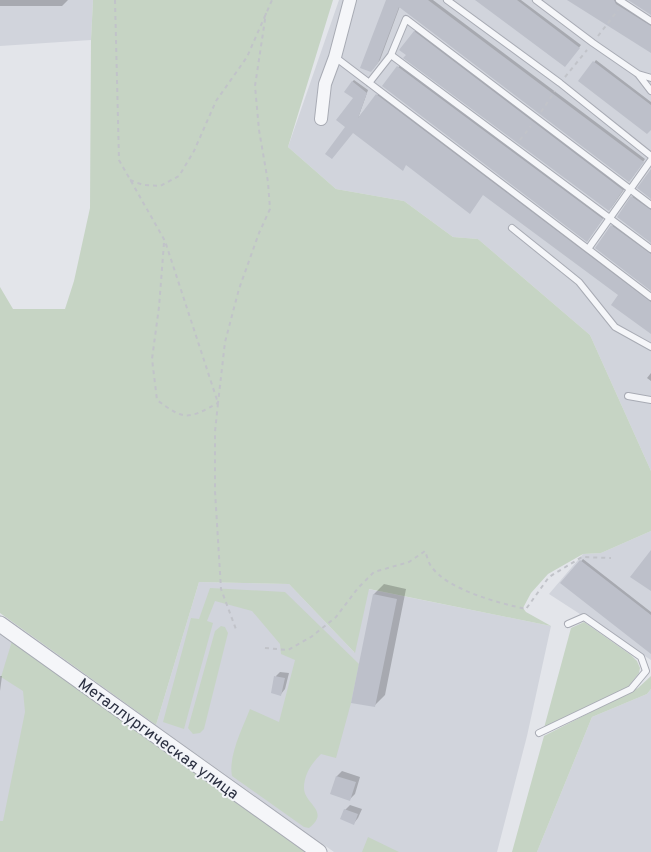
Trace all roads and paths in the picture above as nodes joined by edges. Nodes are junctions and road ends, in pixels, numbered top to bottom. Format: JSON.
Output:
{"nodes":[{"id":1,"x":115,"y":0,"type":"edge"},
{"id":2,"x":272,"y":0,"type":"edge"},
{"id":3,"x":350,"y":0,"type":"edge"},
{"id":4,"x":447,"y":0,"type":"edge"},
{"id":5,"x":536,"y":0,"type":"edge"},
{"id":6,"x":621,"y":1,"type":"edge"},
{"id":7,"x":266,"y":13,"type":"junction"},
{"id":8,"x":651,"y":21,"type":"edge"},
{"id":9,"x":593,"y":43,"type":"junction"},
{"id":10,"x":391,"y":55,"type":"junction"},
{"id":11,"x":335,"y":57,"type":"junction"},
{"id":12,"x":638,"y":74,"type":"junction"},
{"id":13,"x":651,"y":78,"type":"edge"},
{"id":14,"x":560,"y":83,"type":"junction"},
{"id":15,"x":369,"y":84,"type":"junction"},
{"id":16,"x":651,"y":91,"type":"edge"},
{"id":17,"x":321,"y":118,"type":"dead end"},
{"id":18,"x":651,"y":156,"type":"edge"},
{"id":19,"x":651,"y":160,"type":"edge"},
{"id":20,"x":129,"y":179,"type":"junction"},
{"id":21,"x":631,"y":189,"type":"junction"},
{"id":22,"x":651,"y":205,"type":"edge"},
{"id":23,"x":609,"y":218,"type":"junction"},
{"id":24,"x":512,"y":228,"type":"dead end"},
{"id":25,"x":164,"y":241,"type":"junction"},
{"id":26,"x":588,"y":249,"type":"junction"},
{"id":27,"x":651,"y":249,"type":"edge"},
{"id":28,"x":651,"y":297,"type":"edge"},
{"id":29,"x":651,"y":347,"type":"edge"},
{"id":30,"x":628,"y":396,"type":"dead end"},
{"id":31,"x":651,"y":400,"type":"edge"},
{"id":32,"x":218,"y":403,"type":"junction"},
{"id":33,"x":612,"y":558,"type":"dead end"},
{"id":34,"x":0,"y":624,"type":"edge"},
{"id":35,"x":568,"y":624,"type":"dead end"},
{"id":36,"x":237,"y":632,"type":"dead end"},
{"id":37,"x":265,"y":648,"type":"dead end"},
{"id":38,"x":540,"y":733,"type":"dead end"},
{"id":39,"x":319,"y":852,"type":"edge"}],
"edges":[{"from":1,"to":20,"type":"path"},
{"from":2,"to":7,"type":"path"},
{"from":3,"to":11,"type":"street"},
{"from":4,"to":14,"type":"lane"},
{"from":5,"to":9,"type":"lane"},
{"from":6,"to":8,"type":"lane"},
{"from":6,"to":9,"type":"path"},
{"from":7,"to":20,"type":"path"},
{"from":7,"to":32,"type":"path"},
{"from":9,"to":12,"type":"lane"},
{"from":9,"to":14,"type":"path"},
{"from":10,"to":15,"type":"lane"},
{"from":10,"to":21,"type":"lane"},
{"from":10,"to":23,"type":"lane"},
{"from":11,"to":15,"type":"lane"},
{"from":11,"to":17,"type":"street"},
{"from":12,"to":13,"type":"lane"},
{"from":12,"to":16,"type":"lane"},
{"from":14,"to":18,"type":"lane"},
{"from":15,"to":26,"type":"lane"},
{"from":19,"to":21,"type":"lane"},
{"from":20,"to":25,"type":"path"},
{"from":21,"to":22,"type":"lane"},
{"from":21,"to":23,"type":"lane"},
{"from":23,"to":26,"type":"lane"},
{"from":23,"to":27,"type":"lane"},
{"from":24,"to":29,"type":"lane"},
{"from":25,"to":32,"type":"path"},
{"from":25,"to":32,"type":"path"},
{"from":26,"to":28,"type":"lane"},
{"from":30,"to":31,"type":"lane"},
{"from":32,"to":36,"type":"path"},
{"from":33,"to":37,"type":"path"},
{"from":34,"to":39,"type":"street","name":"Металлургическая улица"},
{"from":35,"to":38,"type":"lane"}]}
